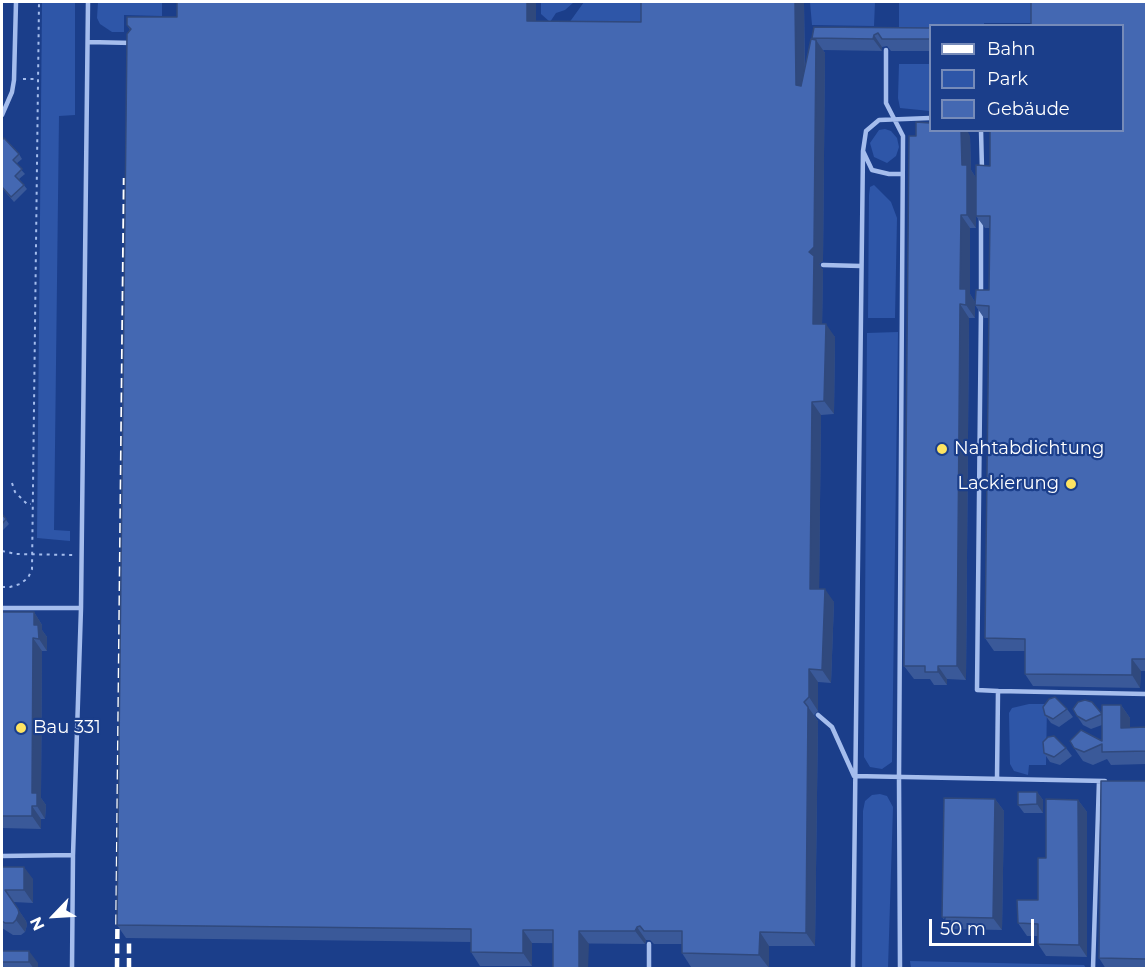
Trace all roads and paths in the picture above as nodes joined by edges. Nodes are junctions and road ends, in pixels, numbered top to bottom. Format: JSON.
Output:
{"nodes":[{"id":1,"x":16,"y":2,"type":"edge"},
{"id":2,"x":39,"y":2,"type":"edge"},
{"id":3,"x":88,"y":2,"type":"edge"},
{"id":4,"x":88,"y":42,"type":"junction"},
{"id":5,"x":136,"y":43,"type":"edge"},
{"id":6,"x":886,"y":50,"type":"edge"},
{"id":7,"x":2,"y":115,"type":"edge"},
{"id":8,"x":892,"y":118,"type":"junction"},
{"id":9,"x":929,"y":118,"type":"edge"},
{"id":10,"x":981,"y":132,"type":"edge"},
{"id":11,"x":863,"y":151,"type":"junction"},
{"id":12,"x":902,"y":174,"type":"junction"},
{"id":13,"x":982,"y":180,"type":"edge"},
{"id":14,"x":981,"y":216,"type":"edge"},
{"id":15,"x":823,"y":265,"type":"dead end"},
{"id":16,"x":861,"y":266,"type":"junction"},
{"id":17,"x":12,"y":483,"type":"dead end"},
{"id":18,"x":32,"y":504,"type":"junction"},
{"id":19,"x":2,"y":551,"type":"edge"},
{"id":20,"x":32,"y":555,"type":"junction"},
{"id":21,"x":81,"y":555,"type":"junction"},
{"id":22,"x":2,"y":587,"type":"edge"},
{"id":23,"x":2,"y":608,"type":"edge"},
{"id":24,"x":81,"y":608,"type":"junction"},
{"id":25,"x":998,"y":691,"type":"junction"},
{"id":26,"x":1146,"y":694,"type":"edge"},
{"id":27,"x":818,"y":715,"type":"dead end"},
{"id":28,"x":854,"y":776,"type":"junction"},
{"id":29,"x":899,"y":778,"type":"junction"},
{"id":30,"x":998,"y":779,"type":"junction"},
{"id":31,"x":1099,"y":781,"type":"junction"},
{"id":32,"x":1111,"y":781,"type":"edge"},
{"id":33,"x":72,"y":855,"type":"junction"},
{"id":34,"x":2,"y":856,"type":"edge"},
{"id":35,"x":649,"y":945,"type":"dead end"},
{"id":36,"x":72,"y":969,"type":"edge"},
{"id":37,"x":649,"y":969,"type":"edge"},
{"id":38,"x":853,"y":969,"type":"edge"},
{"id":39,"x":900,"y":969,"type":"edge"},
{"id":40,"x":1093,"y":969,"type":"edge"}],
"edges":[{"from":1,"to":7,"type":"lane"},
{"from":2,"to":18,"type":"path"},
{"from":3,"to":4,"type":"lane"},
{"from":4,"to":5,"type":"lane"},
{"from":4,"to":21,"type":"lane"},
{"from":6,"to":8,"type":"lane"},
{"from":8,"to":9,"type":"lane"},
{"from":8,"to":11,"type":"lane"},
{"from":8,"to":12,"type":"lane"},
{"from":10,"to":13,"type":"lane"},
{"from":11,"to":12,"type":"lane"},
{"from":11,"to":16,"type":"lane"},
{"from":12,"to":29,"type":"lane"},
{"from":14,"to":25,"type":"lane"},
{"from":15,"to":16,"type":"lane"},
{"from":16,"to":28,"type":"lane"},
{"from":17,"to":18,"type":"path"},
{"from":18,"to":20,"type":"path"},
{"from":19,"to":20,"type":"path"},
{"from":20,"to":21,"type":"path"},
{"from":20,"to":22,"type":"path"},
{"from":21,"to":24,"type":"lane"},
{"from":23,"to":24,"type":"lane"},
{"from":24,"to":33,"type":"lane"},
{"from":25,"to":26,"type":"lane"},
{"from":25,"to":30,"type":"lane"},
{"from":27,"to":28,"type":"lane"},
{"from":28,"to":29,"type":"lane"},
{"from":28,"to":38,"type":"lane"},
{"from":29,"to":30,"type":"lane"},
{"from":29,"to":39,"type":"lane"},
{"from":30,"to":31,"type":"lane"},
{"from":31,"to":32,"type":"lane"},
{"from":31,"to":40,"type":"lane"},
{"from":33,"to":34,"type":"lane"},
{"from":33,"to":36,"type":"lane"},
{"from":35,"to":37,"type":"lane"}]}
